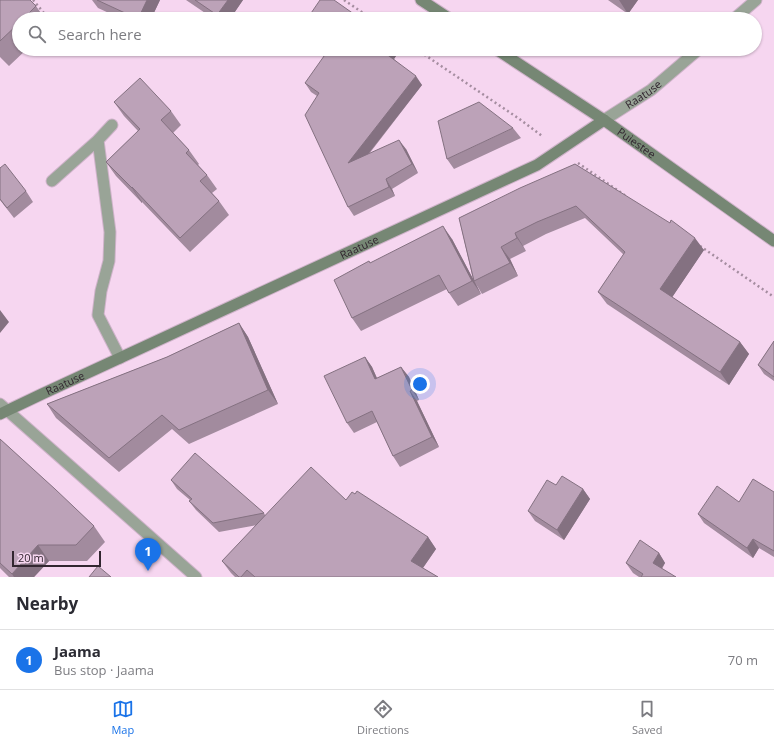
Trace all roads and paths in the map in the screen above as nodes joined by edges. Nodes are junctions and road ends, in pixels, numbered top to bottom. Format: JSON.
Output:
{"nodes":[{"id":1,"x":33,"y":0,"type":"edge"},
{"id":2,"x":344,"y":0,"type":"edge"},
{"id":3,"x":421,"y":0,"type":"edge"},
{"id":4,"x":756,"y":0,"type":"edge"},
{"id":5,"x":44,"y":12,"type":"dead end"},
{"id":6,"x":362,"y":12,"type":"edge"},
{"id":7,"x":439,"y":12,"type":"edge"},
{"id":8,"x":742,"y":12,"type":"edge"},
{"id":9,"x":426,"y":56,"type":"edge"},
{"id":10,"x":507,"y":56,"type":"edge"},
{"id":11,"x":691,"y":56,"type":"edge"},
{"id":12,"x":604,"y":120,"type":"junction"},
{"id":13,"x":112,"y":125,"type":"dead end"},
{"id":14,"x":98,"y":140,"type":"junction"},
{"id":15,"x":560,"y":150,"type":"junction"},
{"id":16,"x":52,"y":181,"type":"dead end"},
{"id":17,"x":626,"y":196,"type":"edge"},
{"id":18,"x":774,"y":241,"type":"edge"},
{"id":19,"x":697,"y":244,"type":"dead end"},
{"id":20,"x":774,"y":296,"type":"edge"},
{"id":21,"x":120,"y":358,"type":"junction"},
{"id":22,"x":3,"y":409,"type":"edge"},
{"id":23,"x":196,"y":577,"type":"edge"}],
"edges":[{"from":1,"to":5,"type":"path"},
{"from":2,"to":6,"type":"path"},
{"from":3,"to":7,"type":"main road"},
{"from":4,"to":8,"type":"street"},
{"from":9,"to":15,"type":"path"},
{"from":10,"to":12,"type":"main road","name":"Puiestee"},
{"from":11,"to":12,"type":"street","name":"Raatuse"},
{"from":12,"to":15,"type":"main road","name":"Raatuse"},
{"from":12,"to":18,"type":"main road","name":"Puiestee"},
{"from":13,"to":14,"type":"street"},
{"from":14,"to":16,"type":"street"},
{"from":14,"to":21,"type":"street"},
{"from":15,"to":17,"type":"path"},
{"from":15,"to":21,"type":"main road","name":"Raatuse"},
{"from":19,"to":20,"type":"path"},
{"from":21,"to":22,"type":"main road","name":"Raatuse"},
{"from":22,"to":23,"type":"street"}]}
